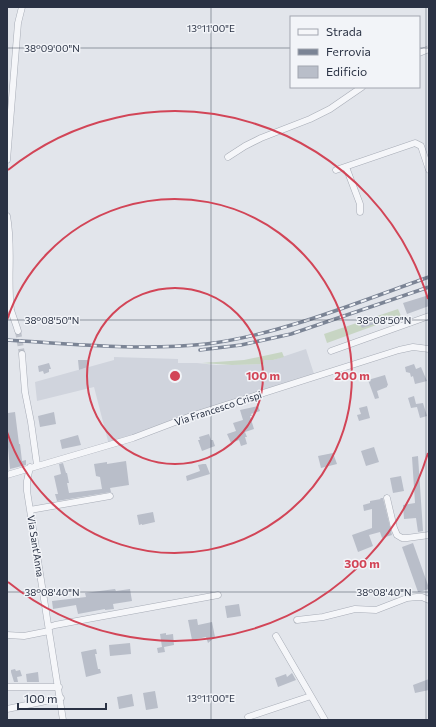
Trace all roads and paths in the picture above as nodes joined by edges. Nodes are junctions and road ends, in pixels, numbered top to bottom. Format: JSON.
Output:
{"nodes":[{"id":1,"x":22,"y":7,"type":"edge"},
{"id":2,"x":429,"y":49,"type":"edge"},
{"id":3,"x":420,"y":54,"type":"edge"},
{"id":4,"x":361,"y":88,"type":"edge"},
{"id":5,"x":9,"y":125,"type":"edge"},
{"id":6,"x":228,"y":157,"type":"dead end"},
{"id":7,"x":7,"y":159,"type":"edge"},
{"id":8,"x":346,"y":167,"type":"junction"},
{"id":9,"x":336,"y":170,"type":"dead end"},
{"id":10,"x":429,"y":170,"type":"edge"},
{"id":11,"x":360,"y":212,"type":"dead end"},
{"id":12,"x":7,"y":216,"type":"edge"},
{"id":13,"x":429,"y":316,"type":"edge"},
{"id":14,"x":18,"y":331,"type":"tunnel mouth"},
{"id":15,"x":429,"y":349,"type":"edge"},
{"id":16,"x":331,"y":350,"type":"dead end"},
{"id":17,"x":22,"y":354,"type":"tunnel mouth"},
{"id":18,"x":37,"y":465,"type":"junction"},
{"id":19,"x":30,"y":467,"type":"junction"},
{"id":20,"x":7,"y":475,"type":"edge"},
{"id":21,"x":110,"y":496,"type":"dead end"},
{"id":22,"x":387,"y":498,"type":"dead end"},
{"id":23,"x":30,"y":510,"type":"junction"},
{"id":24,"x":429,"y":535,"type":"edge"},
{"id":25,"x":218,"y":594,"type":"dead end"},
{"id":26,"x":429,"y":600,"type":"edge"},
{"id":27,"x":297,"y":620,"type":"dead end"},
{"id":28,"x":49,"y":629,"type":"junction"},
{"id":29,"x":7,"y":635,"type":"edge"},
{"id":30,"x":276,"y":636,"type":"dead end"},
{"id":31,"x":59,"y":687,"type":"junction"},
{"id":32,"x":7,"y":688,"type":"edge"},
{"id":33,"x":311,"y":696,"type":"junction"},
{"id":34,"x":61,"y":698,"type":"junction"},
{"id":35,"x":7,"y":709,"type":"edge"},
{"id":36,"x":248,"y":717,"type":"dead end"},
{"id":37,"x":63,"y":720,"type":"edge"},
{"id":38,"x":324,"y":720,"type":"edge"}],
"edges":[{"from":1,"to":5,"type":"street"},
{"from":2,"to":3,"type":"street"},
{"from":4,"to":6,"type":"street"},
{"from":5,"to":7,"type":"street"},
{"from":8,"to":9,"type":"street"},
{"from":8,"to":10,"type":"street"},
{"from":8,"to":11,"type":"street"},
{"from":12,"to":14,"type":"street"},
{"from":13,"to":16,"type":"street"},
{"from":15,"to":18,"type":"street","name":"Via Francesco Crispi"},
{"from":17,"to":18,"type":"street"},
{"from":18,"to":19,"type":"street","name":"Via Francesco Crispi"},
{"from":19,"to":20,"type":"street","name":"Via Francesco Crispi"},
{"from":19,"to":23,"type":"street","name":"Via Sant'Anna"},
{"from":21,"to":23,"type":"street"},
{"from":22,"to":24,"type":"street"},
{"from":23,"to":28,"type":"street","name":"Via Sant'Anna"},
{"from":25,"to":28,"type":"street"},
{"from":26,"to":27,"type":"street"},
{"from":28,"to":29,"type":"street"},
{"from":28,"to":31,"type":"street","name":"Via Sant'Anna"},
{"from":30,"to":33,"type":"street"},
{"from":31,"to":32,"type":"street"},
{"from":31,"to":34,"type":"street","name":"Via Sant'Anna"},
{"from":33,"to":36,"type":"street"},
{"from":33,"to":38,"type":"street"},
{"from":34,"to":35,"type":"street"},
{"from":34,"to":37,"type":"street","name":"Via Sant'Anna"}]}
